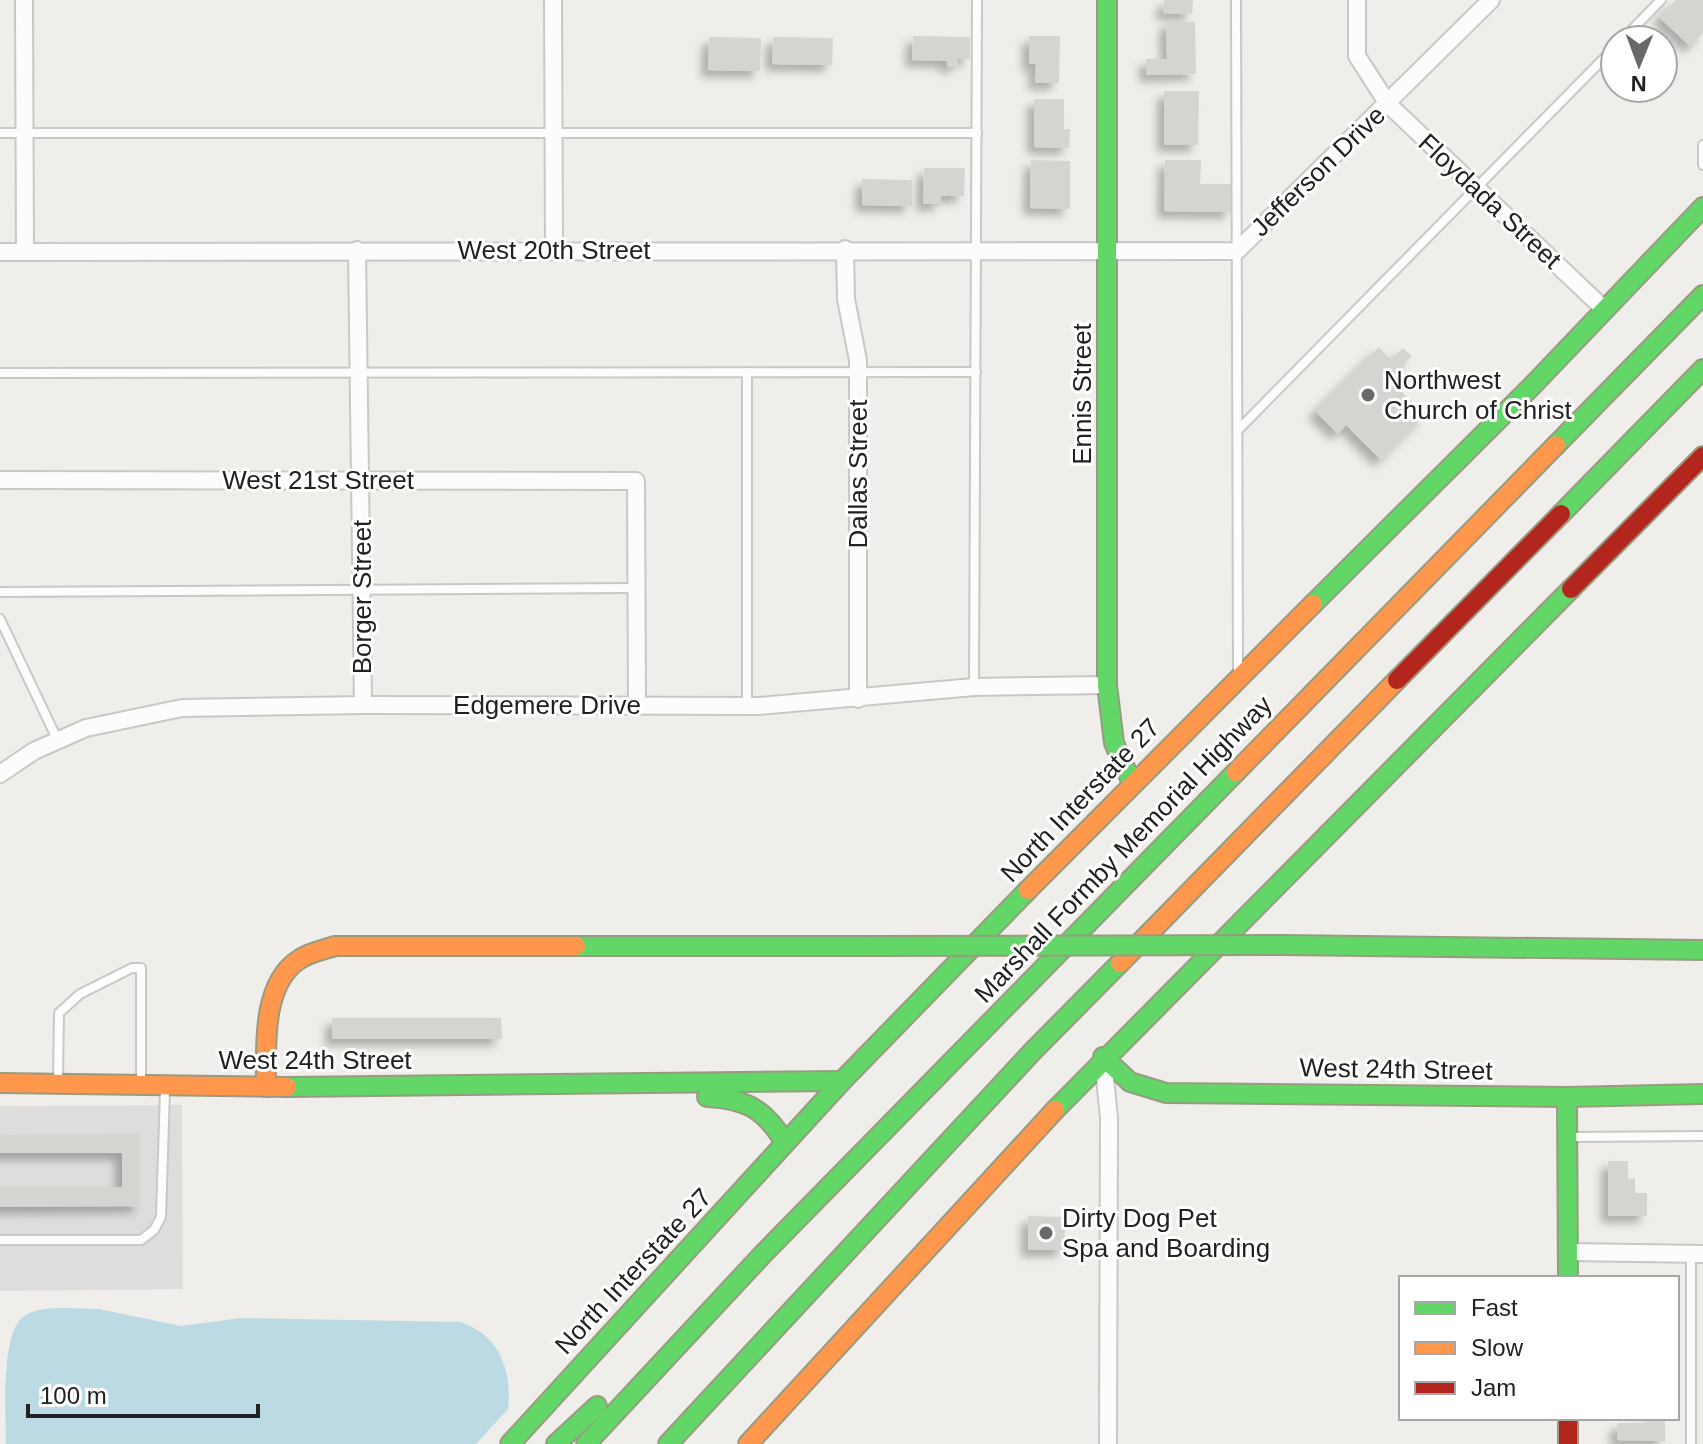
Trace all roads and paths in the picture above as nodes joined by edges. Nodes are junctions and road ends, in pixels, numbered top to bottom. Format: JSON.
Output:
{"nodes":[{"id":1,"x":24,"y":0,"type":"edge"},
{"id":2,"x":553,"y":0,"type":"edge"},
{"id":3,"x":977,"y":0,"type":"edge"},
{"id":4,"x":1107,"y":0,"type":"edge"},
{"id":5,"x":1236,"y":0,"type":"edge"},
{"id":6,"x":1357,"y":0,"type":"edge"},
{"id":7,"x":1661,"y":0,"type":"edge"},
{"id":8,"x":1483,"y":4,"type":"edge"},
{"id":9,"x":1638,"y":24,"type":"edge"},
{"id":10,"x":1599,"y":63,"type":"edge"},
{"id":11,"x":1388,"y":104,"type":"junction"},
{"id":12,"x":0,"y":133,"type":"edge"},
{"id":13,"x":24,"y":133,"type":"junction"},
{"id":14,"x":554,"y":133,"type":"junction"},
{"id":15,"x":977,"y":133,"type":"junction"},
{"id":16,"x":1703,"y":145,"type":"edge"},
{"id":17,"x":1703,"y":165,"type":"edge"},
{"id":18,"x":1476,"y":188,"type":"junction"},
{"id":19,"x":1703,"y":207,"type":"edge"},
{"id":20,"x":554,"y":249,"type":"junction"},
{"id":21,"x":845,"y":249,"type":"junction"},
{"id":22,"x":357,"y":250,"type":"junction"},
{"id":23,"x":976,"y":250,"type":"junction"},
{"id":24,"x":1108,"y":251,"type":"junction"},
{"id":25,"x":1237,"y":251,"type":"junction"},
{"id":26,"x":0,"y":252,"type":"edge"},
{"id":27,"x":25,"y":252,"type":"junction"},
{"id":28,"x":1703,"y":295,"type":"edge"},
{"id":29,"x":1605,"y":310,"type":"junction"},
{"id":30,"x":1703,"y":369,"type":"edge"},
{"id":31,"x":747,"y":372,"type":"junction"},
{"id":32,"x":858,"y":372,"type":"junction"},
{"id":33,"x":976,"y":372,"type":"junction"},
{"id":34,"x":0,"y":373,"type":"edge"},
{"id":35,"x":359,"y":373,"type":"junction"},
{"id":36,"x":1703,"y":384,"type":"edge"},
{"id":37,"x":1238,"y":430,"type":"junction"},
{"id":38,"x":1638,"y":435,"type":"junction"},
{"id":39,"x":1703,"y":456,"type":"edge"},
{"id":40,"x":0,"y":480,"type":"edge"},
{"id":41,"x":362,"y":480,"type":"junction"},
{"id":42,"x":362,"y":588,"type":"junction"},
{"id":43,"x":636,"y":588,"type":"junction"},
{"id":44,"x":0,"y":592,"type":"edge"},
{"id":45,"x":0,"y":619,"type":"edge"},
{"id":46,"x":1238,"y":677,"type":"junction"},
{"id":47,"x":1107,"y":685,"type":"junction"},
{"id":48,"x":974,"y":687,"type":"junction"},
{"id":49,"x":858,"y":699,"type":"junction"},
{"id":50,"x":363,"y":705,"type":"junction"},
{"id":51,"x":637,"y":705,"type":"junction"},
{"id":52,"x":747,"y":706,"type":"junction"},
{"id":53,"x":58,"y":741,"type":"junction"},
{"id":54,"x":0,"y":774,"type":"edge"},
{"id":55,"x":1132,"y":783,"type":"junction"},
{"id":56,"x":1703,"y":950,"type":"edge"},
{"id":57,"x":1103,"y":1057,"type":"junction"},
{"id":58,"x":842,"y":1081,"type":"junction"},
{"id":59,"x":0,"y":1083,"type":"edge"},
{"id":60,"x":630,"y":1083,"type":"junction"},
{"id":61,"x":58,"y":1084,"type":"junction"},
{"id":62,"x":141,"y":1085,"type":"junction"},
{"id":63,"x":165,"y":1086,"type":"junction"},
{"id":64,"x":266,"y":1087,"type":"junction"},
{"id":65,"x":1703,"y":1094,"type":"edge"},
{"id":66,"x":1567,"y":1097,"type":"junction"},
{"id":67,"x":1703,"y":1136,"type":"edge"},
{"id":68,"x":1567,"y":1137,"type":"junction"},
{"id":69,"x":785,"y":1143,"type":"junction"},
{"id":70,"x":0,"y":1240,"type":"edge"},
{"id":71,"x":1568,"y":1252,"type":"junction"},
{"id":72,"x":764,"y":1253,"type":"junction"},
{"id":73,"x":1697,"y":1254,"type":"edge"},
{"id":74,"x":1568,"y":1276,"type":"edge"},
{"id":75,"x":1568,"y":1420,"type":"edge"},
{"id":76,"x":510,"y":1444,"type":"edge"},
{"id":77,"x":556,"y":1444,"type":"edge"},
{"id":78,"x":586,"y":1444,"type":"edge"},
{"id":79,"x":668,"y":1444,"type":"edge"},
{"id":80,"x":748,"y":1444,"type":"edge"},
{"id":81,"x":1108,"y":1444,"type":"edge"},
{"id":82,"x":1568,"y":1444,"type":"edge"},
{"id":83,"x":1691,"y":1444,"type":"edge"}],
"edges":[{"from":1,"to":13,"type":"street"},
{"from":2,"to":14,"type":"street"},
{"from":3,"to":15,"type":"lane"},
{"from":4,"to":24,"type":"main road","name":"Ennis Street"},
{"from":5,"to":25,"type":"lane"},
{"from":6,"to":11,"type":"street","name":"Floydada Street"},
{"from":7,"to":9,"type":"lane"},
{"from":8,"to":11,"type":"street","name":"Jefferson Drive"},
{"from":10,"to":18,"type":"lane"},
{"from":11,"to":18,"type":"street","name":"Floydada Street"},
{"from":11,"to":25,"type":"street","name":"Jefferson Drive"},
{"from":12,"to":13,"type":"lane"},
{"from":13,"to":14,"type":"lane"},
{"from":13,"to":27,"type":"street"},
{"from":14,"to":15,"type":"lane"},
{"from":14,"to":20,"type":"street"},
{"from":15,"to":23,"type":"lane"},
{"from":16,"to":17,"type":"lane"},
{"from":18,"to":29,"type":"street","name":"Floydada Street"},
{"from":18,"to":37,"type":"lane"},
{"from":19,"to":29,"type":"main road","name":"North Interstate 27"},
{"from":20,"to":21,"type":"street","name":"West 20th Street"},
{"from":20,"to":22,"type":"street","name":"West 20th Street"},
{"from":21,"to":23,"type":"street","name":"West 20th Street"},
{"from":21,"to":32,"type":"street","name":"Dallas Street"},
{"from":22,"to":27,"type":"street","name":"West 20th Street"},
{"from":22,"to":35,"type":"street","name":"Borger Street"},
{"from":23,"to":24,"type":"street","name":"West 20th Street"},
{"from":23,"to":33,"type":"lane"},
{"from":24,"to":25,"type":"street","name":"Jefferson Drive"},
{"from":24,"to":47,"type":"main road","name":"Ennis Street"},
{"from":25,"to":37,"type":"lane"},
{"from":26,"to":27,"type":"street","name":"West 20th Street"},
{"from":28,"to":72,"type":"main road","name":"Marshall Formby Memorial Highway"},
{"from":29,"to":46,"type":"main road","name":"North Interstate 27"},
{"from":30,"to":38,"type":"main road"},
{"from":31,"to":32,"type":"lane"},
{"from":31,"to":35,"type":"lane"},
{"from":31,"to":52,"type":"lane"},
{"from":32,"to":33,"type":"lane"},
{"from":32,"to":49,"type":"street","name":"Dallas Street"},
{"from":33,"to":48,"type":"lane"},
{"from":34,"to":35,"type":"lane"},
{"from":35,"to":41,"type":"street","name":"Borger Street"},
{"from":36,"to":38,"type":"main road"},
{"from":37,"to":46,"type":"lane"},
{"from":38,"to":79,"type":"main road"},
{"from":39,"to":57,"type":"main road"},
{"from":40,"to":41,"type":"street","name":"West 21st Street"},
{"from":41,"to":42,"type":"street","name":"Borger Street"},
{"from":41,"to":43,"type":"street","name":"West 21st Street"},
{"from":42,"to":43,"type":"lane"},
{"from":42,"to":44,"type":"lane"},
{"from":42,"to":50,"type":"street","name":"Borger Street"},
{"from":43,"to":51,"type":"street"},
{"from":45,"to":53,"type":"lane"},
{"from":46,"to":55,"type":"main road","name":"North Interstate 27"},
{"from":47,"to":48,"type":"street","name":"Edgemere Drive"},
{"from":47,"to":55,"type":"main road","name":"Ennis Street"},
{"from":48,"to":49,"type":"street","name":"Edgemere Drive"},
{"from":49,"to":52,"type":"street","name":"Edgemere Drive"},
{"from":50,"to":51,"type":"street","name":"Edgemere Drive"},
{"from":50,"to":53,"type":"street","name":"Edgemere Drive"},
{"from":51,"to":52,"type":"street","name":"Edgemere Drive"},
{"from":53,"to":54,"type":"street","name":"Edgemere Drive"},
{"from":55,"to":58,"type":"main road","name":"North Interstate 27"},
{"from":56,"to":64,"type":"main road","bridge":true},
{"from":57,"to":66,"type":"main road","name":"West 24th Street"},
{"from":57,"to":80,"type":"main road"},
{"from":57,"to":81,"type":"street"},
{"from":58,"to":60,"type":"main road","name":"West 24th Street"},
{"from":58,"to":69,"type":"main road","name":"North Interstate 27"},
{"from":59,"to":61,"type":"main road","name":"West 24th Street"},
{"from":60,"to":64,"type":"main road","name":"West 24th Street"},
{"from":60,"to":69,"type":"main road","name":"West 24th Street"},
{"from":61,"to":62,"type":"main road","name":"West 24th Street"},
{"from":61,"to":62,"type":"lane"},
{"from":62,"to":63,"type":"main road","name":"West 24th Street"},
{"from":63,"to":64,"type":"main road","name":"West 24th Street"},
{"from":63,"to":70,"type":"lane"},
{"from":65,"to":66,"type":"main road","name":"West 24th Street"},
{"from":66,"to":68,"type":"main road"},
{"from":67,"to":68,"type":"lane"},
{"from":68,"to":71,"type":"main road"},
{"from":69,"to":76,"type":"main road","name":"North Interstate 27"},
{"from":71,"to":73,"type":"street"},
{"from":71,"to":74,"type":"main road"},
{"from":72,"to":77,"type":"main road"},
{"from":72,"to":78,"type":"main road","name":"Marshall Formby Memorial Highway"},
{"from":73,"to":83,"type":"lane"},
{"from":75,"to":82,"type":"main road"}]}
